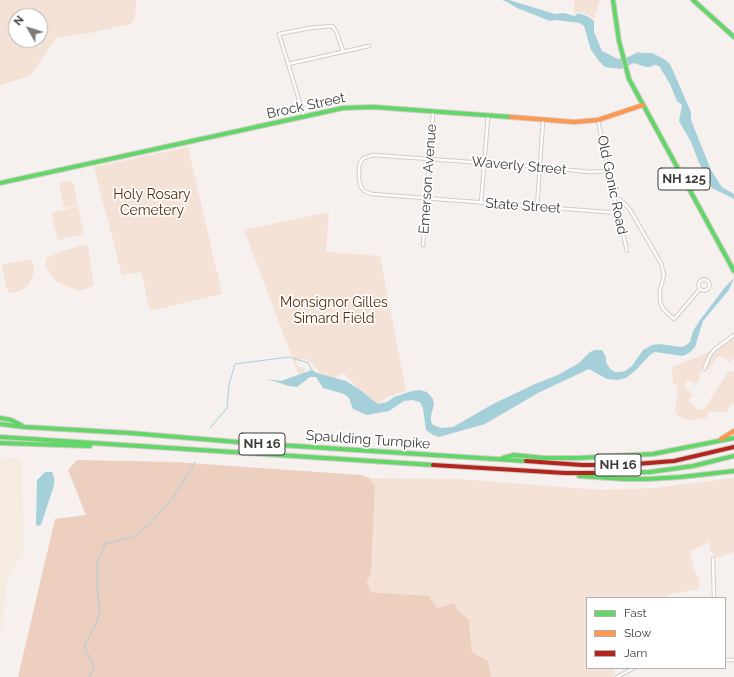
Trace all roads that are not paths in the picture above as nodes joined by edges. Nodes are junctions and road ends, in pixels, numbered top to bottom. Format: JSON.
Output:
{"nodes":[{"id":1,"x":613,"y":0,"type":"edge"},
{"id":2,"x":693,"y":0,"type":"edge"},
{"id":3,"x":734,"y":37,"type":"edge"},
{"id":4,"x":369,"y":46,"type":"dead end"},
{"id":5,"x":343,"y":51,"type":"junction"},
{"id":6,"x":288,"y":64,"type":"junction"},
{"id":7,"x":643,"y":105,"type":"junction"},
{"id":8,"x":433,"y":113,"type":"junction"},
{"id":9,"x":304,"y":116,"type":"junction"},
{"id":10,"x":488,"y":117,"type":"junction"},
{"id":11,"x":598,"y":120,"type":"junction"},
{"id":12,"x":543,"y":121,"type":"junction"},
{"id":13,"x":430,"y":158,"type":"junction"},
{"id":14,"x":484,"y":163,"type":"junction"},
{"id":15,"x":540,"y":167,"type":"junction"},
{"id":16,"x":608,"y":170,"type":"junction"},
{"id":17,"x":0,"y":183,"type":"edge"},
{"id":18,"x":615,"y":196,"type":"junction"},
{"id":19,"x":427,"y":198,"type":"junction"},
{"id":20,"x":481,"y":203,"type":"junction"},
{"id":21,"x":537,"y":207,"type":"junction"},
{"id":22,"x":619,"y":213,"type":"junction"},
{"id":23,"x":423,"y":245,"type":"dead end"},
{"id":24,"x":627,"y":251,"type":"dead end"},
{"id":25,"x":734,"y":271,"type":"edge"},
{"id":26,"x":700,"y":289,"type":"junction"},
{"id":27,"x":734,"y":336,"type":"edge"},
{"id":28,"x":704,"y":370,"type":"dead end"},
{"id":29,"x":0,"y":418,"type":"edge"},
{"id":30,"x":0,"y":424,"type":"edge"},
{"id":31,"x":25,"y":427,"type":"junction"},
{"id":32,"x":734,"y":431,"type":"edge"},
{"id":33,"x":0,"y":437,"type":"edge"},
{"id":34,"x":734,"y":438,"type":"edge"},
{"id":35,"x":716,"y":442,"type":"junction"},
{"id":36,"x":0,"y":443,"type":"edge"},
{"id":37,"x":109,"y":444,"type":"junction"},
{"id":38,"x":734,"y":447,"type":"edge"},
{"id":39,"x":734,"y":456,"type":"edge"},
{"id":40,"x":500,"y":458,"type":"junction"},
{"id":41,"x":734,"y":471,"type":"edge"},
{"id":42,"x":565,"y":473,"type":"junction"},
{"id":43,"x":713,"y":559,"type":"dead end"},
{"id":44,"x":714,"y":597,"type":"edge"},
{"id":45,"x":632,"y":669,"type":"edge"},
{"id":46,"x":617,"y":677,"type":"edge"}],
"edges":[{"from":1,"to":7,"type":"main road","number":"NH 125"},
{"from":2,"to":3,"type":"main road"},
{"from":4,"to":5,"type":"street"},
{"from":5,"to":6,"type":"street"},
{"from":5,"to":6,"type":"street"},
{"from":6,"to":9,"type":"street"},
{"from":7,"to":11,"type":"main road","name":"Brock Street"},
{"from":7,"to":25,"type":"main road","number":"NH 125"},
{"from":8,"to":9,"type":"main road","name":"Brock Street"},
{"from":8,"to":10,"type":"main road","name":"Brock Street"},
{"from":8,"to":13,"type":"street","name":"Emerson Avenue"},
{"from":9,"to":17,"type":"main road","name":"Brock Street"},
{"from":10,"to":12,"type":"main road","name":"Brock Street"},
{"from":10,"to":14,"type":"street"},
{"from":11,"to":12,"type":"main road","name":"Brock Street"},
{"from":11,"to":16,"type":"street","name":"Old Gonic Road"},
{"from":12,"to":15,"type":"street"},
{"from":13,"to":14,"type":"street","name":"Waverly Street"},
{"from":13,"to":19,"type":"street","name":"Emerson Avenue"},
{"from":13,"to":19,"type":"street","name":"Waverly Street"},
{"from":14,"to":15,"type":"street","name":"Waverly Street"},
{"from":14,"to":20,"type":"street"},
{"from":15,"to":16,"type":"street","name":"Waverly Street"},
{"from":15,"to":21,"type":"street"},
{"from":16,"to":18,"type":"street","name":"Old Gonic Road"},
{"from":18,"to":22,"type":"street","name":"Old Gonic Road"},
{"from":18,"to":26,"type":"street"},
{"from":19,"to":20,"type":"street","name":"State Street"},
{"from":19,"to":23,"type":"street","name":"Emerson Avenue"},
{"from":20,"to":21,"type":"street","name":"State Street"},
{"from":21,"to":22,"type":"street","name":"State Street"},
{"from":22,"to":24,"type":"street","name":"Old Gonic Road"},
{"from":26,"to":26,"type":"street"},
{"from":27,"to":28,"type":"street"},
{"from":29,"to":31,"type":"main road"},
{"from":30,"to":31,"type":"main road","name":"Spaulding Turnpike","number":"NH 16"},
{"from":31,"to":40,"type":"main road","name":"Spaulding Turnpike","number":"NH 16"},
{"from":32,"to":35,"type":"main road"},
{"from":33,"to":37,"type":"main road","name":"Spaulding Turnpike","number":"NH 16"},
{"from":34,"to":35,"type":"main road"},
{"from":35,"to":40,"type":"main road"},
{"from":36,"to":37,"type":"main road"},
{"from":37,"to":42,"type":"main road","name":"Spaulding Turnpike","number":"NH 16"},
{"from":38,"to":40,"type":"main road","name":"Spaulding Turnpike","number":"NH 16"},
{"from":39,"to":42,"type":"main road","name":"Spaulding Turnpike","number":"NH 16"},
{"from":41,"to":42,"type":"main road"},
{"from":43,"to":44,"type":"street"},
{"from":45,"to":46,"type":"street"}]}
